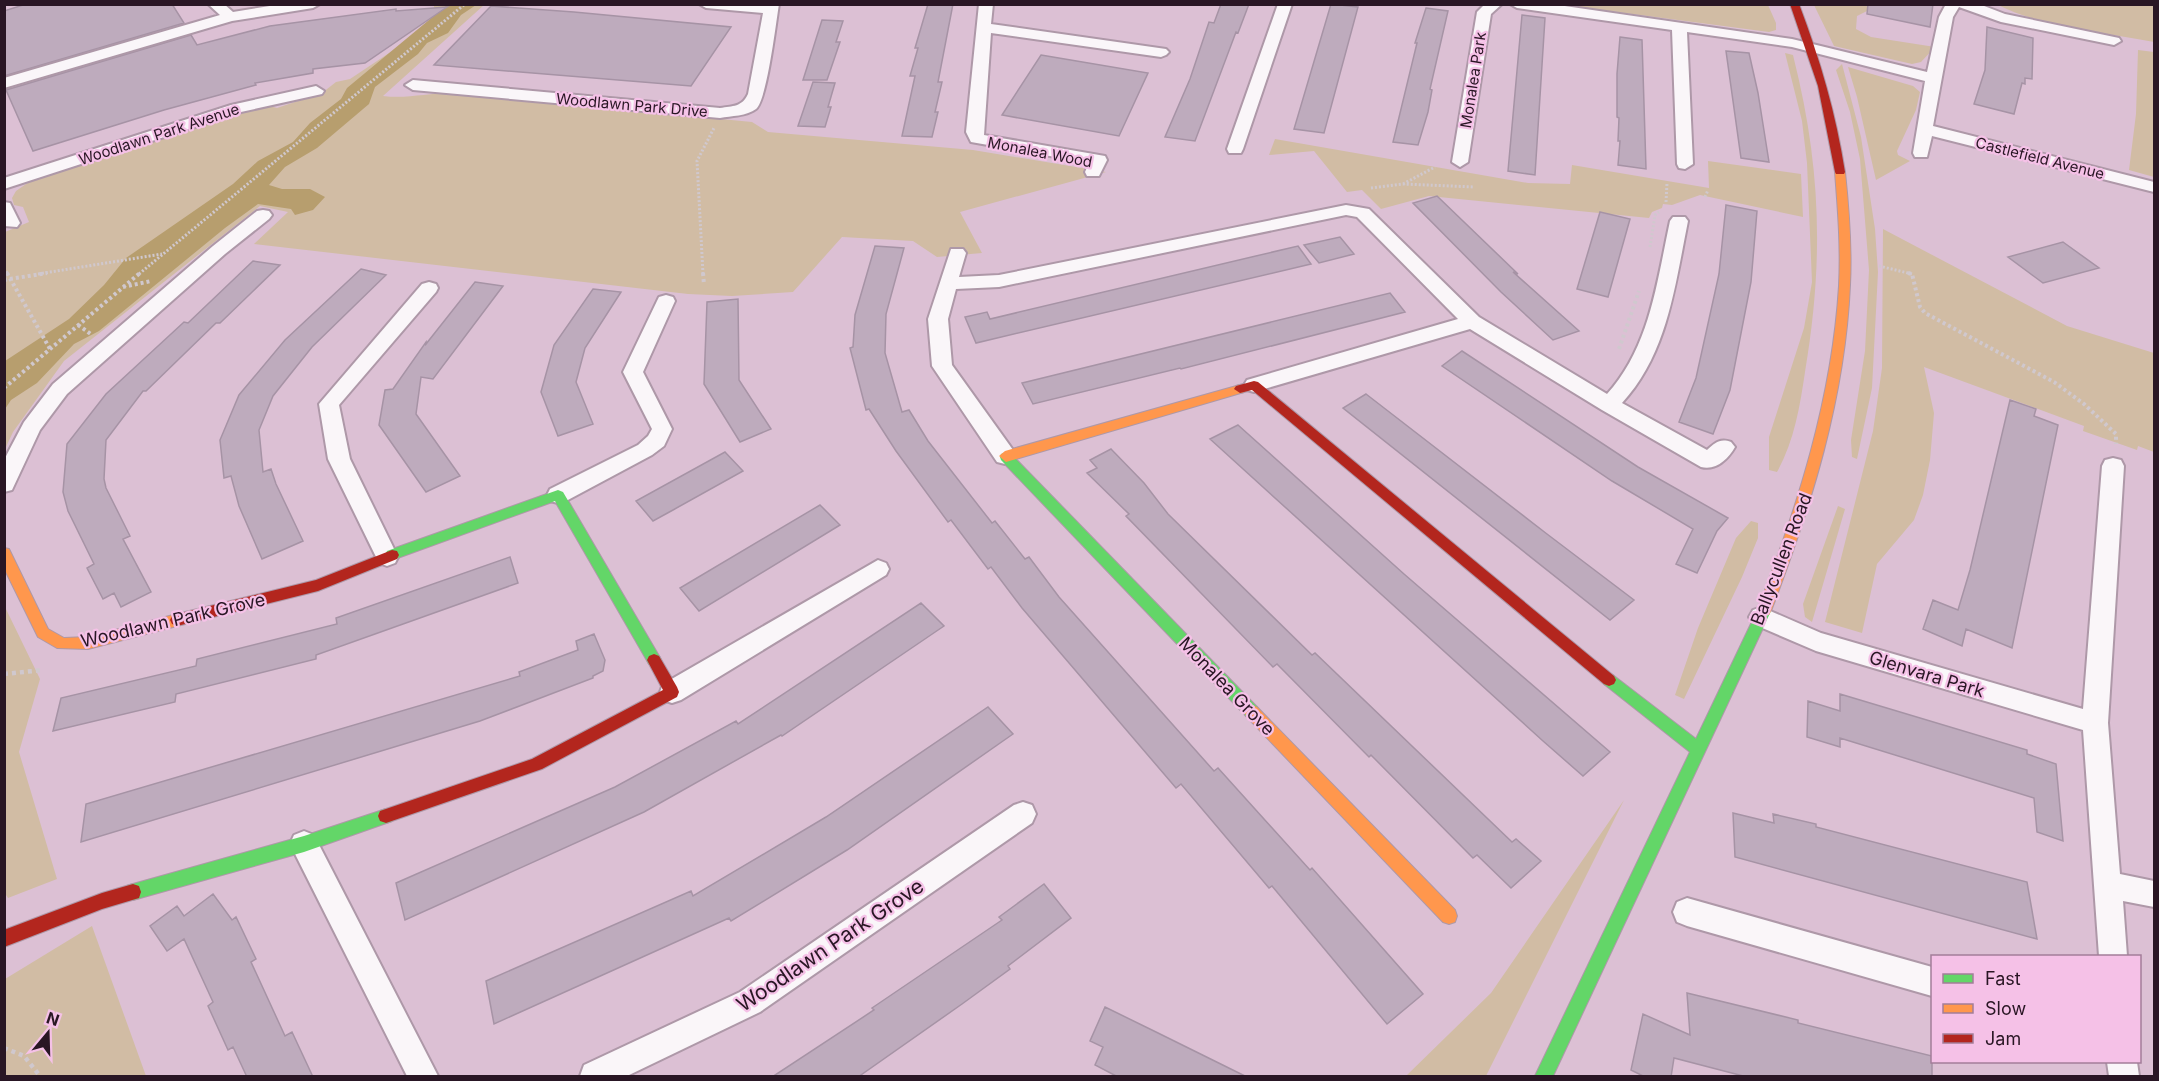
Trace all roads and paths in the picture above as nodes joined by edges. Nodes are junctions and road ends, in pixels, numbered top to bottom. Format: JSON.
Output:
{"nodes":[{"id":1,"x":215,"y":4,"type":"edge"},
{"id":2,"x":313,"y":4,"type":"edge"},
{"id":3,"x":465,"y":4,"type":"edge"},
{"id":4,"x":706,"y":4,"type":"edge"},
{"id":5,"x":986,"y":4,"type":"edge"},
{"id":6,"x":1285,"y":4,"type":"edge"},
{"id":7,"x":1495,"y":4,"type":"edge"},
{"id":8,"x":1516,"y":4,"type":"edge"},
{"id":9,"x":1794,"y":4,"type":"edge"},
{"id":10,"x":1954,"y":4,"type":"edge"},
{"id":11,"x":1964,"y":4,"type":"edge"},
{"id":12,"x":772,"y":7,"type":"edge"},
{"id":13,"x":230,"y":16,"type":"junction"},
{"id":14,"x":1680,"y":26,"type":"junction"},
{"id":15,"x":983,"y":27,"type":"junction"},
{"id":16,"x":2114,"y":41,"type":"dead end"},
{"id":17,"x":1812,"y":49,"type":"junction"},
{"id":18,"x":1161,"y":52,"type":"dead end"},
{"id":19,"x":1933,"y":78,"type":"junction"},
{"id":20,"x":4,"y":83,"type":"edge"},
{"id":21,"x":413,"y":85,"type":"dead end"},
{"id":22,"x":316,"y":91,"type":"dead end"},
{"id":23,"x":714,"y":128,"type":"dead end"},
{"id":24,"x":1925,"y":129,"type":"junction"},
{"id":25,"x":1235,"y":149,"type":"dead end"},
{"id":26,"x":1921,"y":153,"type":"dead end"},
{"id":27,"x":1460,"y":162,"type":"dead end"},
{"id":28,"x":1685,"y":164,"type":"dead end"},
{"id":29,"x":1435,"y":166,"type":"dead end"},
{"id":30,"x":1093,"y":172,"type":"dead end"},
{"id":31,"x":1667,"y":183,"type":"dead end"},
{"id":32,"x":4,"y":184,"type":"edge"},
{"id":33,"x":1402,"y":184,"type":"junction"},
{"id":34,"x":1474,"y":187,"type":"dead end"},
{"id":35,"x":2154,"y":187,"type":"edge"},
{"id":36,"x":1371,"y":188,"type":"dead end"},
{"id":37,"x":1708,"y":190,"type":"dead end"},
{"id":38,"x":1705,"y":197,"type":"dead end"},
{"id":39,"x":1666,"y":202,"type":"dead end"},
{"id":40,"x":1672,"y":214,"type":"joint"},
{"id":41,"x":263,"y":215,"type":"dead end"},
{"id":42,"x":1651,"y":252,"type":"dead end"},
{"id":43,"x":957,"y":253,"type":"dead end"},
{"id":44,"x":162,"y":254,"type":"junction"},
{"id":45,"x":1879,"y":266,"type":"dead end"},
{"id":46,"x":4,"y":268,"type":"edge"},
{"id":47,"x":11,"y":279,"type":"junction"},
{"id":48,"x":4,"y":280,"type":"edge"},
{"id":49,"x":948,"y":283,"type":"junction"},
{"id":50,"x":704,"y":285,"type":"dead end"},
{"id":51,"x":429,"y":288,"type":"dead end"},
{"id":52,"x":1640,"y":288,"type":"dead end"},
{"id":53,"x":666,"y":301,"type":"dead end"},
{"id":54,"x":1472,"y":322,"type":"junction"},
{"id":55,"x":78,"y":325,"type":"junction"},
{"id":56,"x":99,"y":340,"type":"dead end"},
{"id":57,"x":50,"y":349,"type":"junction"},
{"id":58,"x":1619,"y":350,"type":"dead end"},
{"id":59,"x":1254,"y":385,"type":"junction"},
{"id":60,"x":4,"y":388,"type":"edge"},
{"id":61,"x":1609,"y":405,"type":"junction"},
{"id":62,"x":1724,"y":447,"type":"dead end"},
{"id":63,"x":2115,"y":455,"type":"joint"},
{"id":64,"x":1005,"y":456,"type":"junction"},
{"id":65,"x":4,"y":484,"type":"edge"},
{"id":66,"x":558,"y":495,"type":"junction"},
{"id":67,"x":4,"y":553,"type":"edge"},
{"id":68,"x":387,"y":557,"type":"junction"},
{"id":69,"x":878,"y":569,"type":"dead end"},
{"id":70,"x":1761,"y":617,"type":"junction"},
{"id":71,"x":43,"y":670,"type":"dead end"},
{"id":72,"x":4,"y":674,"type":"edge"},
{"id":73,"x":672,"y":692,"type":"junction"},
{"id":74,"x":2095,"y":723,"type":"junction"},
{"id":75,"x":1699,"y":750,"type":"junction"},
{"id":76,"x":1023,"y":814,"type":"dead end"},
{"id":77,"x":304,"y":844,"type":"junction"},
{"id":78,"x":2107,"y":884,"type":"junction"},
{"id":79,"x":2154,"y":894,"type":"edge"},
{"id":80,"x":1687,"y":912,"type":"dead end"},
{"id":81,"x":1449,"y":916,"type":"dead end"},
{"id":82,"x":4,"y":939,"type":"edge"},
{"id":83,"x":2113,"y":955,"type":"edge"},
{"id":84,"x":1931,"y":982,"type":"edge"},
{"id":85,"x":4,"y":1048,"type":"edge"},
{"id":86,"x":40,"y":1077,"type":"edge"},
{"id":87,"x":423,"y":1077,"type":"edge"},
{"id":88,"x":595,"y":1077,"type":"edge"},
{"id":89,"x":1544,"y":1077,"type":"edge"}],
"edges":[{"from":1,"to":13,"type":"street"},
{"from":2,"to":13,"type":"street"},
{"from":3,"to":44,"type":"path"},
{"from":4,"to":12,"type":"street","name":"Woodlawn Park Drive"},
{"from":5,"to":15,"type":"street","name":"Monalea Wood"},
{"from":6,"to":25,"type":"street"},
{"from":7,"to":27,"type":"street","name":"Monalea Park"},
{"from":8,"to":14,"type":"street"},
{"from":9,"to":17,"type":"street","name":"Ballycullen Road"},
{"from":10,"to":19,"type":"street"},
{"from":11,"to":16,"type":"street"},
{"from":12,"to":21,"type":"street","name":"Woodlawn Park Drive"},
{"from":13,"to":20,"type":"street"},
{"from":14,"to":17,"type":"street"},
{"from":14,"to":28,"type":"street"},
{"from":15,"to":18,"type":"street"},
{"from":15,"to":30,"type":"street","name":"Monalea Wood"},
{"from":17,"to":19,"type":"street"},
{"from":17,"to":70,"type":"street","name":"Ballycullen Road"},
{"from":19,"to":24,"type":"street"},
{"from":22,"to":32,"type":"street","name":"Woodlawn Park Avenue"},
{"from":23,"to":50,"type":"path"},
{"from":24,"to":26,"type":"street"},
{"from":24,"to":35,"type":"street","name":"Castlefield Avenue"},
{"from":29,"to":33,"type":"path"},
{"from":31,"to":39,"type":"path"},
{"from":33,"to":34,"type":"path"},
{"from":33,"to":36,"type":"path"},
{"from":37,"to":38,"type":"path"},
{"from":40,"to":42,"type":"path"},
{"from":40,"to":61,"type":"street"},
{"from":41,"to":65,"type":"street"},
{"from":43,"to":49,"type":"street","name":"Monalea Grove"},
{"from":44,"to":47,"type":"path"},
{"from":44,"to":55,"type":"path"},
{"from":45,"to":63,"type":"path"},
{"from":46,"to":47,"type":"path"},
{"from":47,"to":48,"type":"path"},
{"from":47,"to":57,"type":"path"},
{"from":49,"to":54,"type":"street"},
{"from":49,"to":64,"type":"street","name":"Monalea Grove"},
{"from":51,"to":68,"type":"street"},
{"from":52,"to":58,"type":"path"},
{"from":53,"to":66,"type":"street","name":"Woodlawn Park Grove"},
{"from":54,"to":59,"type":"street"},
{"from":54,"to":61,"type":"street"},
{"from":55,"to":56,"type":"path"},
{"from":55,"to":57,"type":"path"},
{"from":57,"to":60,"type":"path"},
{"from":59,"to":64,"type":"street"},
{"from":59,"to":75,"type":"street"},
{"from":61,"to":62,"type":"street"},
{"from":63,"to":74,"type":"street"},
{"from":64,"to":81,"type":"street","name":"Monalea Grove"},
{"from":66,"to":68,"type":"street","name":"Woodlawn Park Grove"},
{"from":66,"to":73,"type":"street"},
{"from":67,"to":68,"type":"street","name":"Woodlawn Park Grove"},
{"from":69,"to":73,"type":"street"},
{"from":70,"to":74,"type":"street","name":"Glenvara Park"},
{"from":70,"to":75,"type":"street","name":"Ballycullen Road"},
{"from":71,"to":72,"type":"path"},
{"from":73,"to":77,"type":"street"},
{"from":74,"to":78,"type":"street"},
{"from":75,"to":89,"type":"street","name":"Ballycullen Road"},
{"from":76,"to":88,"type":"street","name":"Woodlawn Park Grove"},
{"from":77,"to":82,"type":"street"},
{"from":77,"to":87,"type":"street"},
{"from":78,"to":79,"type":"street"},
{"from":78,"to":83,"type":"street"},
{"from":80,"to":84,"type":"street"},
{"from":85,"to":86,"type":"path"}]}
